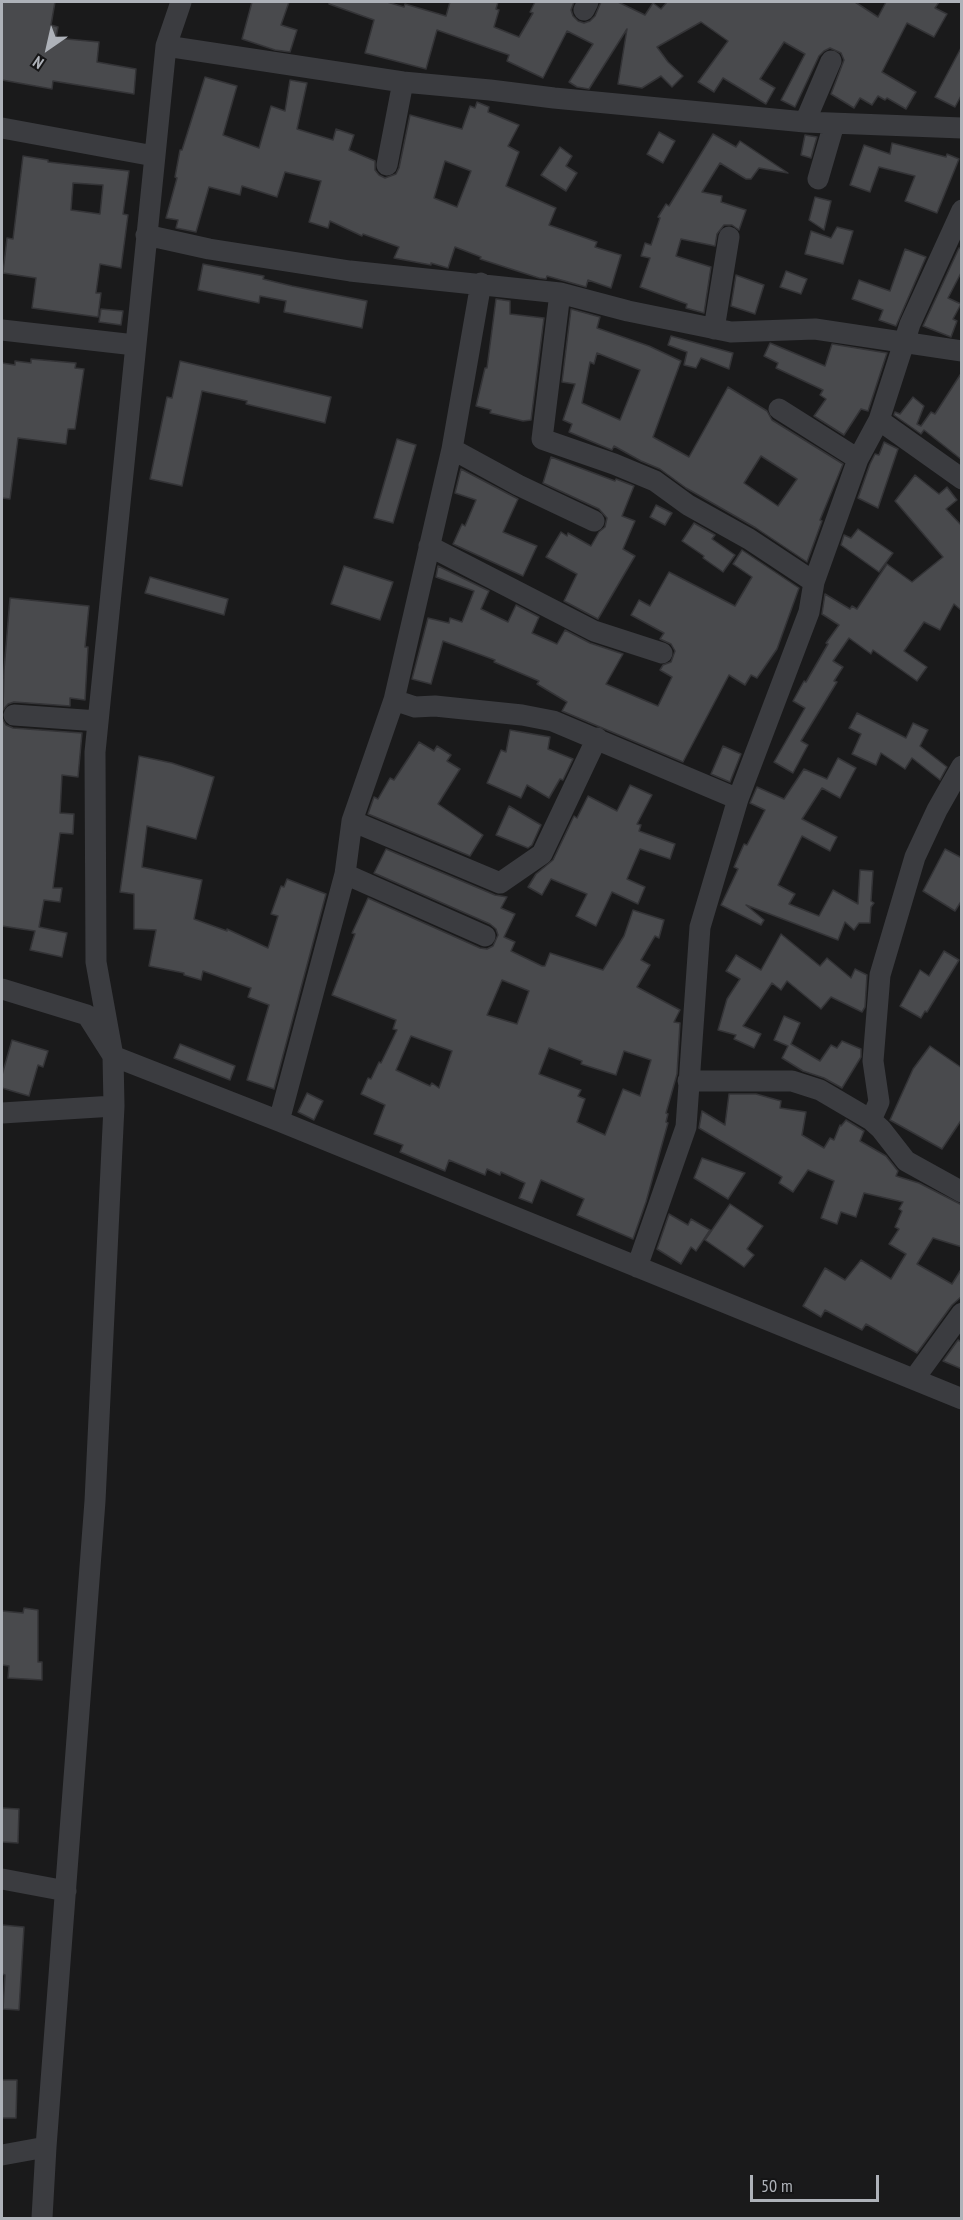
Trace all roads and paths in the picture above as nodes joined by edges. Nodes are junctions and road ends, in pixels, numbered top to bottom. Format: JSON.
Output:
{"nodes":[{"id":1,"x":181,"y":2,"type":"edge"},
{"id":2,"x":166,"y":45,"type":"junction"},
{"id":3,"x":831,"y":61,"type":"dead end"},
{"id":4,"x":403,"y":82,"type":"junction"},
{"id":5,"x":805,"y":122,"type":"junction"},
{"id":6,"x":834,"y":124,"type":"junction"},
{"id":7,"x":962,"y":128,"type":"edge"},
{"id":8,"x":2,"y":129,"type":"edge"},
{"id":9,"x":154,"y":156,"type":"junction"},
{"id":10,"x":387,"y":165,"type":"dead end"},
{"id":11,"x":818,"y":178,"type":"dead end"},
{"id":12,"x":962,"y":210,"type":"edge"},
{"id":13,"x":146,"y":234,"type":"junction"},
{"id":14,"x":729,"y":237,"type":"dead end"},
{"id":15,"x":481,"y":283,"type":"junction"},
{"id":16,"x":560,"y":293,"type":"junction"},
{"id":17,"x":714,"y":329,"type":"junction"},
{"id":18,"x":2,"y":330,"type":"edge"},
{"id":19,"x":905,"y":342,"type":"junction"},
{"id":20,"x":135,"y":345,"type":"junction"},
{"id":21,"x":962,"y":351,"type":"edge"},
{"id":22,"x":778,"y":409,"type":"dead end"},
{"id":23,"x":879,"y":420,"type":"junction"},
{"id":24,"x":452,"y":449,"type":"junction"},
{"id":25,"x":858,"y":459,"type":"junction"},
{"id":26,"x":962,"y":478,"type":"edge"},
{"id":27,"x":594,"y":521,"type":"dead end"},
{"id":28,"x":429,"y":546,"type":"junction"},
{"id":29,"x":814,"y":582,"type":"junction"},
{"id":30,"x":662,"y":653,"type":"dead end"},
{"id":31,"x":394,"y":700,"type":"junction"},
{"id":32,"x":14,"y":715,"type":"dead end"},
{"id":33,"x":98,"y":721,"type":"junction"},
{"id":34,"x":597,"y":738,"type":"junction"},
{"id":35,"x":962,"y":766,"type":"edge"},
{"id":36,"x":738,"y":799,"type":"junction"},
{"id":37,"x":352,"y":821,"type":"junction"},
{"id":38,"x":345,"y":874,"type":"junction"},
{"id":39,"x":485,"y":936,"type":"dead end"},
{"id":40,"x":2,"y":989,"type":"edge"},
{"id":41,"x":113,"y":1056,"type":"junction"},
{"id":42,"x":688,"y":1081,"type":"junction"},
{"id":43,"x":114,"y":1106,"type":"junction"},
{"id":44,"x":2,"y":1113,"type":"edge"},
{"id":45,"x":871,"y":1120,"type":"junction"},
{"id":46,"x":279,"y":1121,"type":"junction"},
{"id":47,"x":962,"y":1192,"type":"edge"},
{"id":48,"x":637,"y":1267,"type":"junction"},
{"id":49,"x":962,"y":1313,"type":"edge"},
{"id":50,"x":914,"y":1379,"type":"junction"},
{"id":51,"x":962,"y":1399,"type":"edge"},
{"id":52,"x":2,"y":1879,"type":"edge"},
{"id":53,"x":66,"y":1891,"type":"junction"},
{"id":54,"x":46,"y":2147,"type":"junction"},
{"id":55,"x":2,"y":2155,"type":"edge"},
{"id":56,"x":42,"y":2218,"type":"edge"}],
"edges":[{"from":1,"to":2,"type":"street"},
{"from":2,"to":4,"type":"street"},
{"from":2,"to":9,"type":"street"},
{"from":3,"to":5,"type":"street"},
{"from":4,"to":5,"type":"street"},
{"from":4,"to":10,"type":"street"},
{"from":5,"to":6,"type":"street"},
{"from":6,"to":7,"type":"street"},
{"from":6,"to":11,"type":"street"},
{"from":8,"to":9,"type":"street"},
{"from":9,"to":13,"type":"street"},
{"from":12,"to":19,"type":"street"},
{"from":13,"to":15,"type":"street"},
{"from":13,"to":20,"type":"street"},
{"from":14,"to":17,"type":"street"},
{"from":15,"to":16,"type":"street"},
{"from":15,"to":24,"type":"street"},
{"from":16,"to":17,"type":"street"},
{"from":16,"to":29,"type":"street"},
{"from":17,"to":19,"type":"street"},
{"from":18,"to":20,"type":"street"},
{"from":19,"to":21,"type":"street"},
{"from":19,"to":23,"type":"street"},
{"from":20,"to":33,"type":"street"},
{"from":22,"to":25,"type":"street"},
{"from":23,"to":25,"type":"street"},
{"from":23,"to":26,"type":"street"},
{"from":24,"to":27,"type":"street"},
{"from":24,"to":28,"type":"street"},
{"from":25,"to":29,"type":"street"},
{"from":28,"to":30,"type":"street"},
{"from":28,"to":31,"type":"street"},
{"from":29,"to":36,"type":"street"},
{"from":31,"to":34,"type":"street"},
{"from":31,"to":37,"type":"street"},
{"from":32,"to":33,"type":"street"},
{"from":33,"to":41,"type":"street"},
{"from":34,"to":36,"type":"street"},
{"from":34,"to":37,"type":"street"},
{"from":35,"to":45,"type":"street"},
{"from":36,"to":42,"type":"street"},
{"from":37,"to":38,"type":"street"},
{"from":38,"to":39,"type":"street"},
{"from":38,"to":46,"type":"street"},
{"from":40,"to":41,"type":"street"},
{"from":41,"to":43,"type":"street"},
{"from":41,"to":46,"type":"street"},
{"from":42,"to":45,"type":"street"},
{"from":42,"to":48,"type":"street"},
{"from":43,"to":44,"type":"street"},
{"from":43,"to":53,"type":"street"},
{"from":45,"to":47,"type":"street"},
{"from":46,"to":48,"type":"street"},
{"from":48,"to":50,"type":"street"},
{"from":49,"to":50,"type":"street"},
{"from":50,"to":51,"type":"street"},
{"from":52,"to":53,"type":"street"},
{"from":53,"to":54,"type":"street"},
{"from":54,"to":55,"type":"street"},
{"from":54,"to":56,"type":"street"}]}
